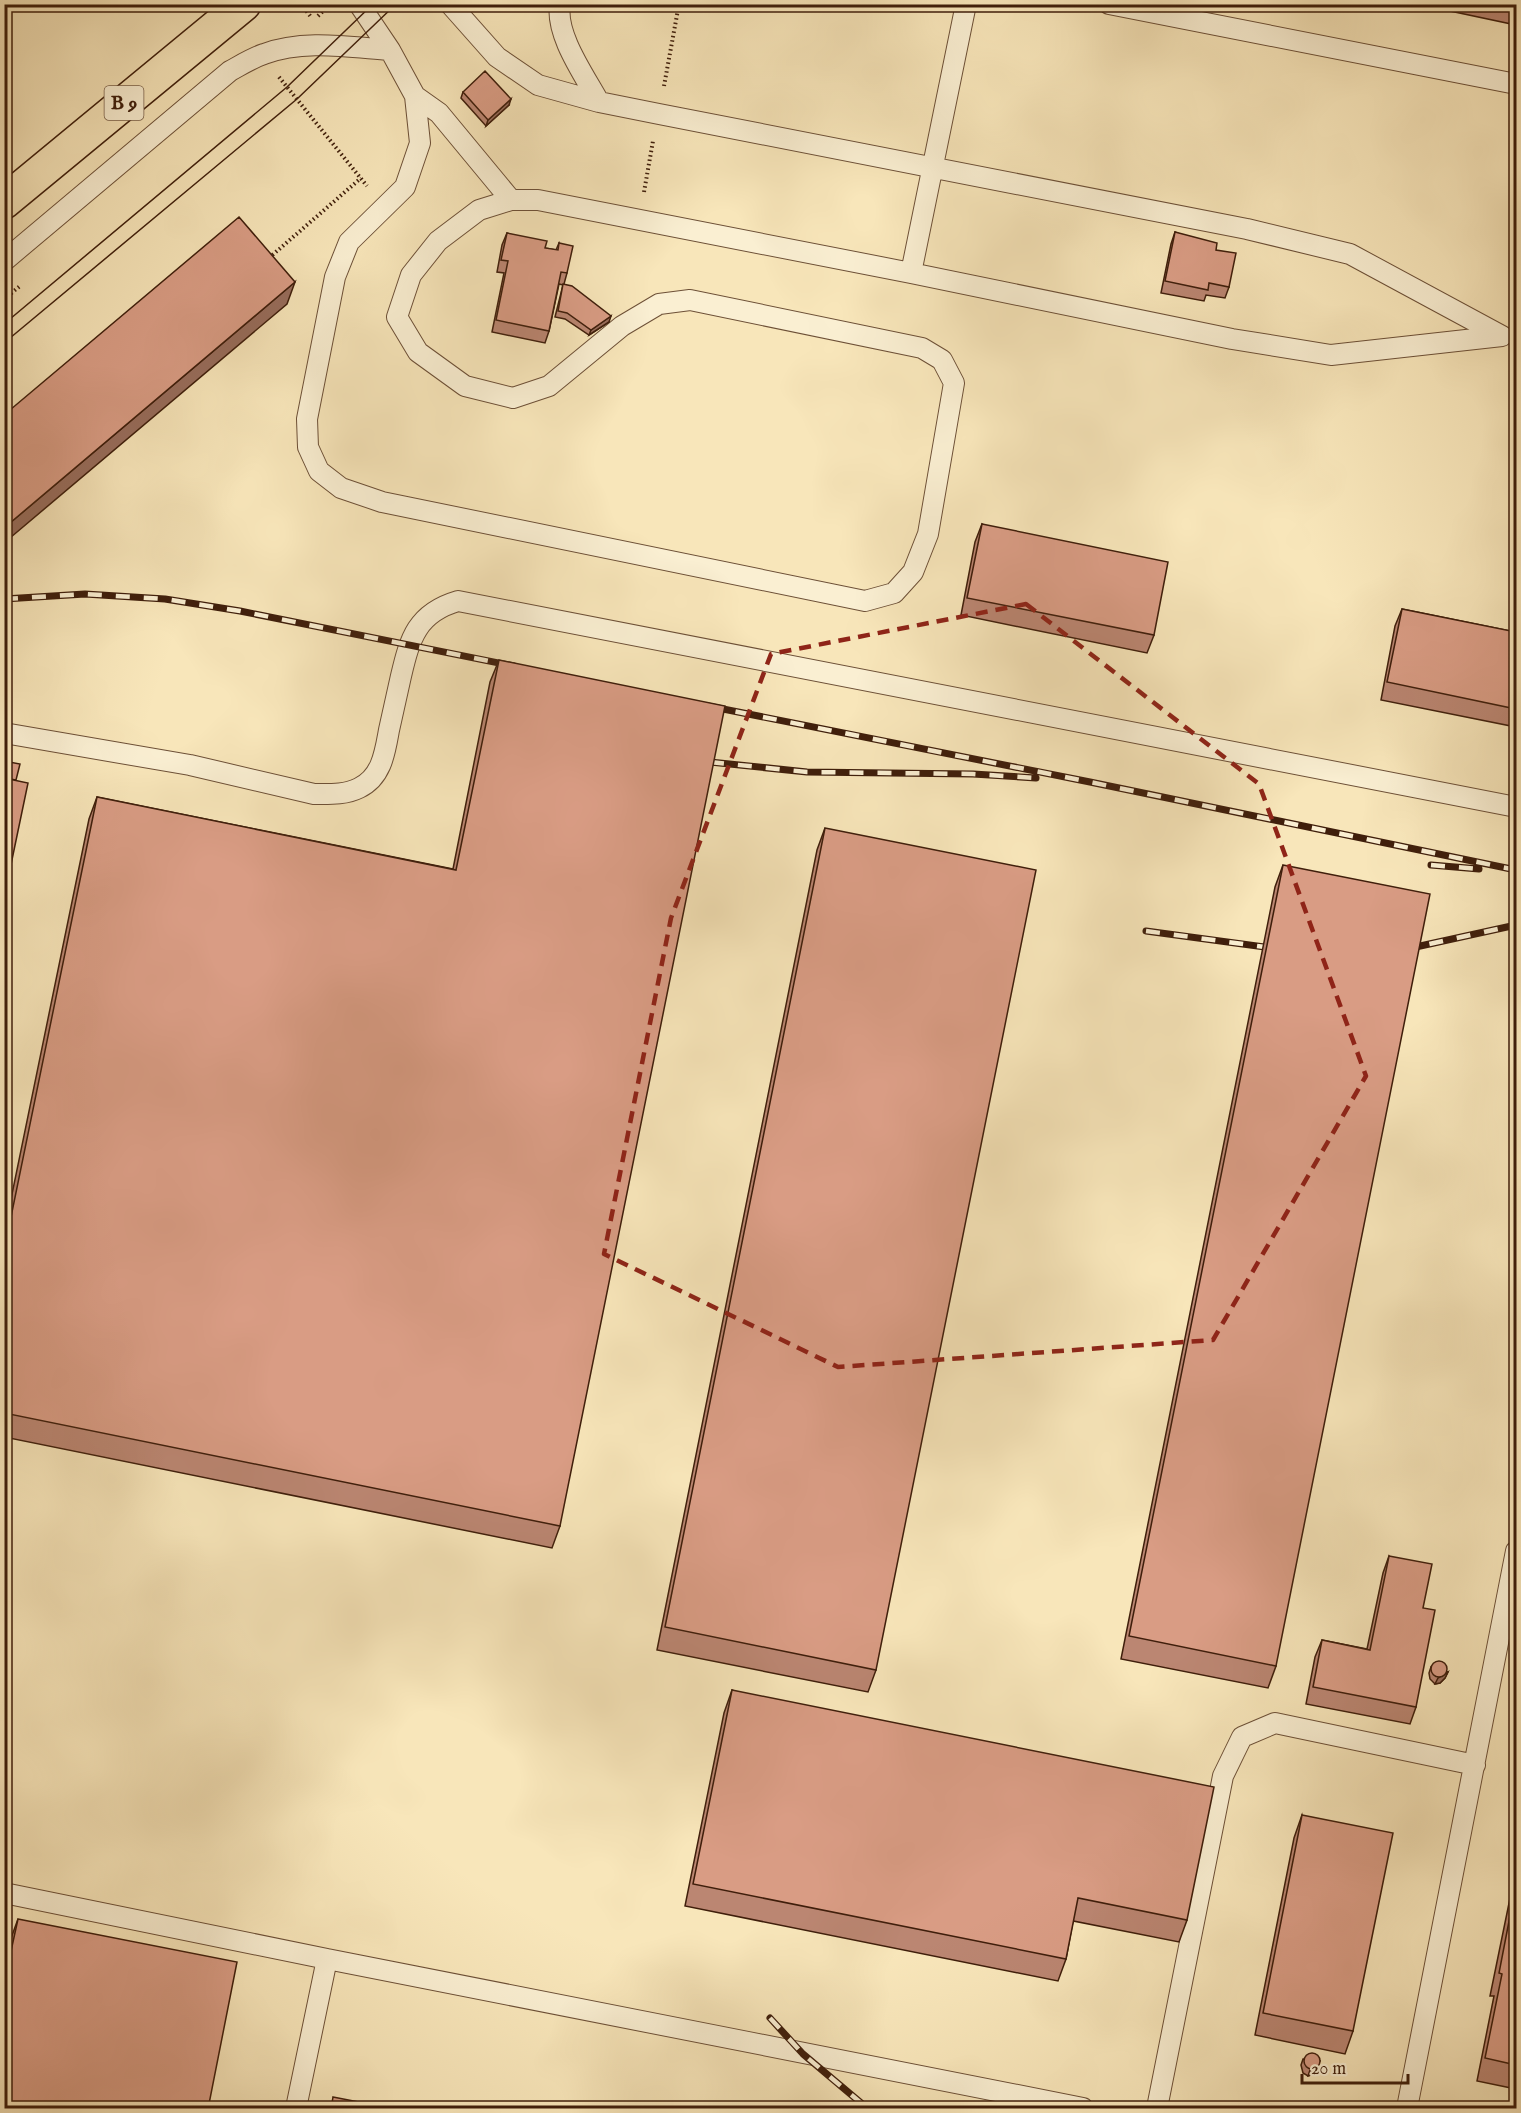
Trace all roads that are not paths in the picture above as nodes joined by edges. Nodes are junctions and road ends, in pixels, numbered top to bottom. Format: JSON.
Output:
{"nodes":[{"id":1,"x":244,"y":4,"type":"edge"},
{"id":2,"x":359,"y":4,"type":"edge"},
{"id":3,"x":450,"y":4,"type":"edge"},
{"id":4,"x":560,"y":4,"type":"edge"},
{"id":5,"x":966,"y":4,"type":"edge"},
{"id":6,"x":1109,"y":4,"type":"edge"},
{"id":7,"x":390,"y":50,"type":"junction"},
{"id":8,"x":1516,"y":84,"type":"edge"},
{"id":9,"x":415,"y":96,"type":"junction"},
{"id":10,"x":599,"y":102,"type":"junction"},
{"id":11,"x":931,"y":168,"type":"junction"},
{"id":12,"x":511,"y":200,"type":"junction"},
{"id":13,"x":4,"y":202,"type":"edge"},
{"id":14,"x":4,"y":261,"type":"edge"},
{"id":15,"x":911,"y":273,"type":"junction"},
{"id":16,"x":1509,"y":338,"type":"edge"},
{"id":17,"x":4,"y":733,"type":"edge"},
{"id":18,"x":1516,"y":807,"type":"edge"},
{"id":19,"x":1516,"y":1551,"type":"edge"},
{"id":20,"x":1474,"y":1765,"type":"junction"},
{"id":21,"x":4,"y":1893,"type":"edge"},
{"id":22,"x":327,"y":1959,"type":"junction"},
{"id":23,"x":1007,"y":2101,"type":"edge"},
{"id":24,"x":296,"y":2109,"type":"edge"},
{"id":25,"x":1083,"y":2109,"type":"edge"},
{"id":26,"x":1157,"y":2109,"type":"edge"},
{"id":27,"x":1407,"y":2109,"type":"edge"}],
"edges":[{"from":1,"to":13,"type":"main road","number":"B 9"},
{"from":2,"to":7,"type":"lane"},
{"from":3,"to":10,"type":"lane"},
{"from":4,"to":10,"type":"lane"},
{"from":5,"to":11,"type":"lane"},
{"from":6,"to":8,"type":"lane"},
{"from":7,"to":9,"type":"lane"},
{"from":7,"to":14,"type":"lane"},
{"from":9,"to":12,"type":"lane"},
{"from":9,"to":12,"type":"lane"},
{"from":10,"to":11,"type":"lane"},
{"from":11,"to":15,"type":"lane"},
{"from":11,"to":16,"type":"lane"},
{"from":12,"to":15,"type":"lane"},
{"from":15,"to":16,"type":"lane"},
{"from":17,"to":18,"type":"lane"},
{"from":19,"to":20,"type":"lane"},
{"from":20,"to":26,"type":"lane"},
{"from":20,"to":27,"type":"lane"},
{"from":21,"to":22,"type":"lane"},
{"from":22,"to":23,"type":"lane"},
{"from":22,"to":24,"type":"lane"},
{"from":23,"to":25,"type":"lane"}]}
